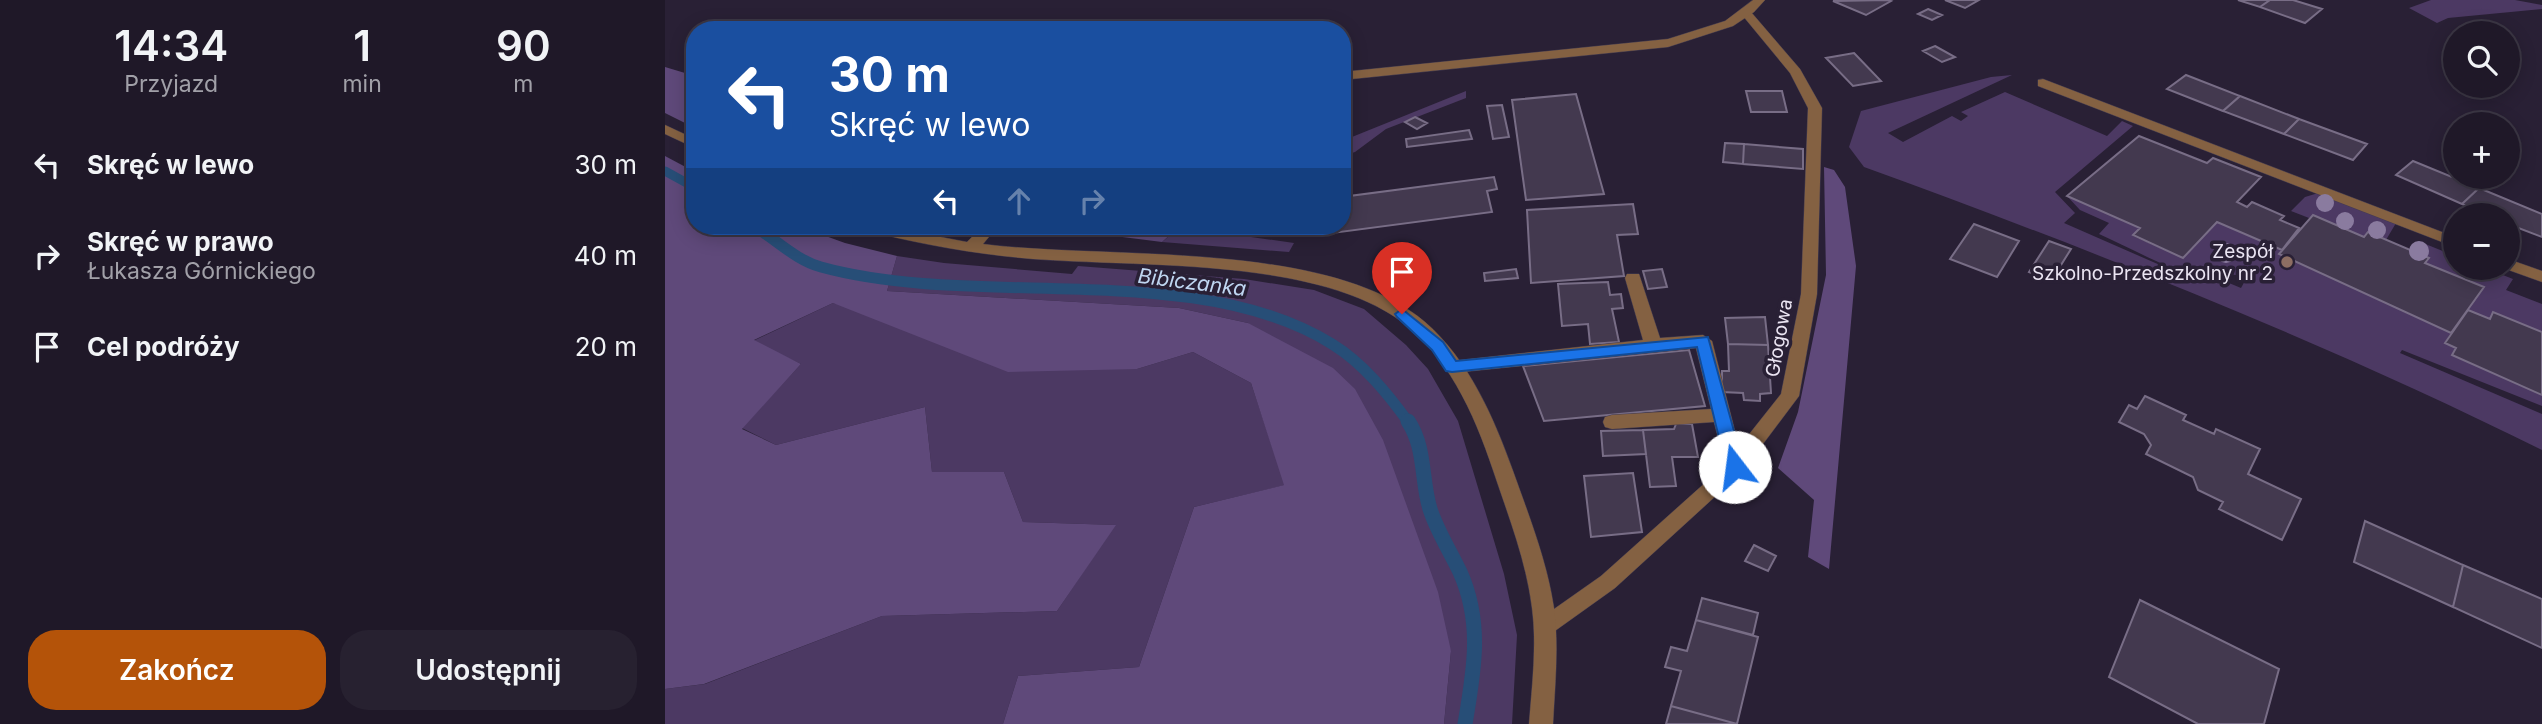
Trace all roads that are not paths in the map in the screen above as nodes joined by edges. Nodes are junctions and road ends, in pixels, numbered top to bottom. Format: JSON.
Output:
{"nodes":[{"id":1,"x":1753,"y":7,"type":"edge"},
{"id":2,"x":1351,"y":75,"type":"edge"},
{"id":3,"x":2043,"y":83,"type":"dead end"},
{"id":4,"x":665,"y":129,"type":"edge"},
{"id":5,"x":686,"y":140,"type":"edge"},
{"id":6,"x":900,"y":235,"type":"edge"},
{"id":7,"x":982,"y":235,"type":"edge"},
{"id":8,"x":2443,"y":237,"type":"edge"},
{"id":9,"x":971,"y":247,"type":"junction"},
{"id":10,"x":2520,"y":269,"type":"edge"},
{"id":11,"x":2542,"y":277,"type":"edge"},
{"id":12,"x":1633,"y":278,"type":"dead end"},
{"id":13,"x":1653,"y":345,"type":"junction"},
{"id":14,"x":1452,"y":367,"type":"junction"},
{"id":15,"x":1721,"y":415,"type":"junction"},
{"id":16,"x":1612,"y":422,"type":"dead end"},
{"id":17,"x":1735,"y":467,"type":"junction"},
{"id":18,"x":1545,"y":628,"type":"junction"},
{"id":19,"x":1541,"y":724,"type":"edge"}],
"edges":[{"from":1,"to":2,"type":"street","name":"Głogowa"},
{"from":1,"to":17,"type":"street","name":"Głogowa"},
{"from":3,"to":8,"type":"street"},
{"from":4,"to":5,"type":"street"},
{"from":6,"to":9,"type":"street"},
{"from":7,"to":9,"type":"street"},
{"from":9,"to":14,"type":"street"},
{"from":10,"to":11,"type":"street"},
{"from":12,"to":13,"type":"street"},
{"from":13,"to":14,"type":"street"},
{"from":13,"to":15,"type":"street"},
{"from":14,"to":18,"type":"street"},
{"from":15,"to":16,"type":"street"},
{"from":15,"to":17,"type":"street"},
{"from":17,"to":18,"type":"street","name":"Głogowa"},
{"from":18,"to":19,"type":"street"}]}
